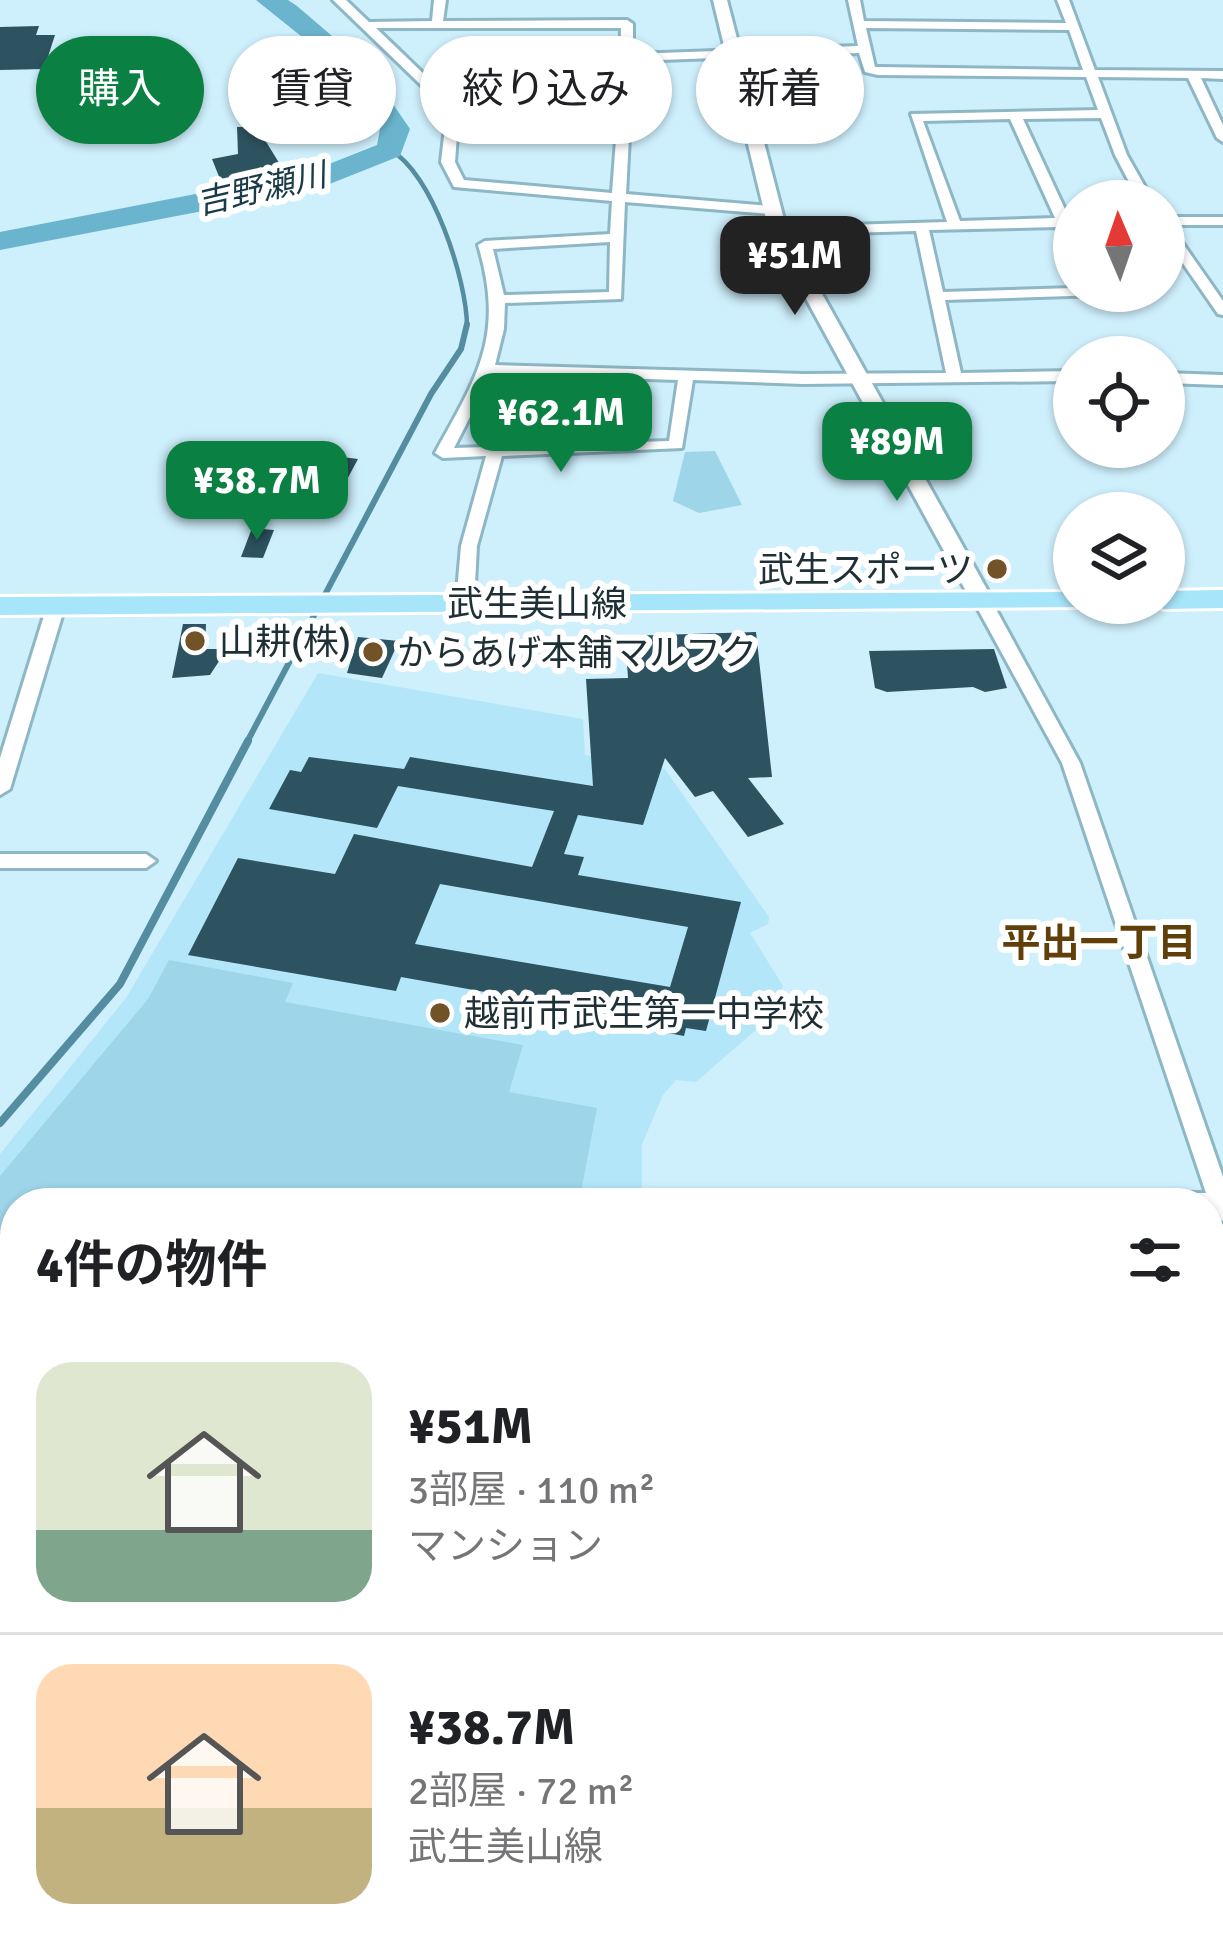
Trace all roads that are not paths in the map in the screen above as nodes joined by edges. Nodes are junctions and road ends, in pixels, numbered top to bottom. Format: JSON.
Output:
{"nodes":[{"id":1,"x":339,"y":0,"type":"edge"},
{"id":2,"x":440,"y":0,"type":"edge"},
{"id":3,"x":720,"y":0,"type":"edge"},
{"id":4,"x":854,"y":0,"type":"edge"},
{"id":5,"x":1063,"y":0,"type":"edge"},
{"id":6,"x":437,"y":24,"type":"junction"},
{"id":7,"x":862,"y":24,"type":"junction"},
{"id":8,"x":370,"y":25,"type":"junction"},
{"id":9,"x":1075,"y":27,"type":"junction"},
{"id":10,"x":627,"y":36,"type":"edge"},
{"id":11,"x":729,"y":36,"type":"edge"},
{"id":12,"x":865,"y":49,"type":"joint"},
{"id":13,"x":1092,"y":74,"type":"junction"},
{"id":14,"x":420,"y":75,"type":"edge"},
{"id":15,"x":1193,"y":75,"type":"junction"},
{"id":16,"x":1223,"y":75,"type":"edge"},
{"id":17,"x":1015,"y":114,"type":"junction"},
{"id":18,"x":1106,"y":114,"type":"junction"},
{"id":19,"x":1223,"y":138,"type":"edge"},
{"id":20,"x":450,"y":144,"type":"edge"},
{"id":21,"x":621,"y":144,"type":"edge"},
{"id":22,"x":755,"y":144,"type":"edge"},
{"id":23,"x":1136,"y":180,"type":"edge"},
{"id":24,"x":1053,"y":191,"type":"edge"},
{"id":25,"x":615,"y":197,"type":"junction"},
{"id":26,"x":771,"y":210,"type":"junction"},
{"id":27,"x":1223,"y":221,"type":"edge"},
{"id":28,"x":1053,"y":222,"type":"edge"},
{"id":29,"x":954,"y":223,"type":"junction"},
{"id":30,"x":1185,"y":223,"type":"edge"},
{"id":31,"x":922,"y":228,"type":"junction"},
{"id":32,"x":778,"y":231,"type":"junction"},
{"id":33,"x":615,"y":238,"type":"junction"},
{"id":34,"x":1185,"y":255,"type":"edge"},
{"id":35,"x":1053,"y":292,"type":"edge"},
{"id":36,"x":937,"y":296,"type":"junction"},
{"id":37,"x":500,"y":298,"type":"junction"},
{"id":38,"x":1223,"y":310,"type":"edge"},
{"id":39,"x":488,"y":370,"type":"junction"},
{"id":40,"x":686,"y":376,"type":"junction"},
{"id":41,"x":954,"y":376,"type":"junction"},
{"id":42,"x":1053,"y":376,"type":"edge"},
{"id":43,"x":860,"y":379,"type":"junction"},
{"id":44,"x":1185,"y":379,"type":"edge"},
{"id":45,"x":1223,"y":380,"type":"edge"},
{"id":46,"x":495,"y":452,"type":"junction"},
{"id":47,"x":1223,"y":599,"type":"edge"},
{"id":48,"x":1185,"y":600,"type":"edge"},
{"id":49,"x":1053,"y":601,"type":"edge"},
{"id":50,"x":983,"y":602,"type":"junction"},
{"id":51,"x":465,"y":604,"type":"junction"},
{"id":52,"x":0,"y":606,"type":"edge"},
{"id":53,"x":56,"y":606,"type":"junction"},
{"id":54,"x":10,"y":724,"type":"edge"},
{"id":55,"x":0,"y":789,"type":"edge"},
{"id":56,"x":0,"y":861,"type":"edge"},
{"id":57,"x":146,"y":861,"type":"dead end"},
{"id":58,"x":1216,"y":1188,"type":"edge"}],
"edges":[{"from":1,"to":8,"type":"street"},
{"from":2,"to":6,"type":"street"},
{"from":3,"to":11,"type":"street"},
{"from":4,"to":7,"type":"street"},
{"from":5,"to":9,"type":"street"},
{"from":6,"to":8,"type":"street"},
{"from":6,"to":10,"type":"street"},
{"from":7,"to":9,"type":"street"},
{"from":7,"to":12,"type":"street"},
{"from":8,"to":14,"type":"street"},
{"from":9,"to":13,"type":"street"},
{"from":12,"to":13,"type":"street"},
{"from":13,"to":15,"type":"street"},
{"from":13,"to":18,"type":"street"},
{"from":15,"to":16,"type":"street"},
{"from":15,"to":19,"type":"street"},
{"from":17,"to":18,"type":"street"},
{"from":17,"to":24,"type":"street"},
{"from":17,"to":29,"type":"street"},
{"from":18,"to":23,"type":"street"},
{"from":20,"to":25,"type":"street"},
{"from":21,"to":25,"type":"street"},
{"from":22,"to":26,"type":"street"},
{"from":25,"to":26,"type":"street"},
{"from":25,"to":33,"type":"street"},
{"from":26,"to":32,"type":"street"},
{"from":27,"to":30,"type":"street"},
{"from":28,"to":29,"type":"street"},
{"from":29,"to":31,"type":"street"},
{"from":31,"to":32,"type":"street"},
{"from":31,"to":36,"type":"street"},
{"from":32,"to":43,"type":"street"},
{"from":33,"to":37,"type":"street"},
{"from":33,"to":37,"type":"street"},
{"from":34,"to":38,"type":"street"},
{"from":35,"to":36,"type":"street"},
{"from":36,"to":41,"type":"street"},
{"from":37,"to":39,"type":"street"},
{"from":39,"to":40,"type":"street"},
{"from":39,"to":46,"type":"street"},
{"from":40,"to":43,"type":"street"},
{"from":40,"to":46,"type":"street"},
{"from":41,"to":42,"type":"street"},
{"from":41,"to":43,"type":"street"},
{"from":43,"to":50,"type":"street"},
{"from":44,"to":45,"type":"street"},
{"from":46,"to":51,"type":"street"},
{"from":47,"to":48,"type":"main road"},
{"from":49,"to":50,"type":"main road","name":"武生美山線"},
{"from":50,"to":51,"type":"main road","name":"武生美山線"},
{"from":50,"to":58,"type":"street"},
{"from":51,"to":53,"type":"main road","name":"武生美山線"},
{"from":52,"to":53,"type":"main road","name":"武生美山線"},
{"from":53,"to":54,"type":"street"},
{"from":54,"to":55,"type":"street"},
{"from":56,"to":57,"type":"street"}]}
